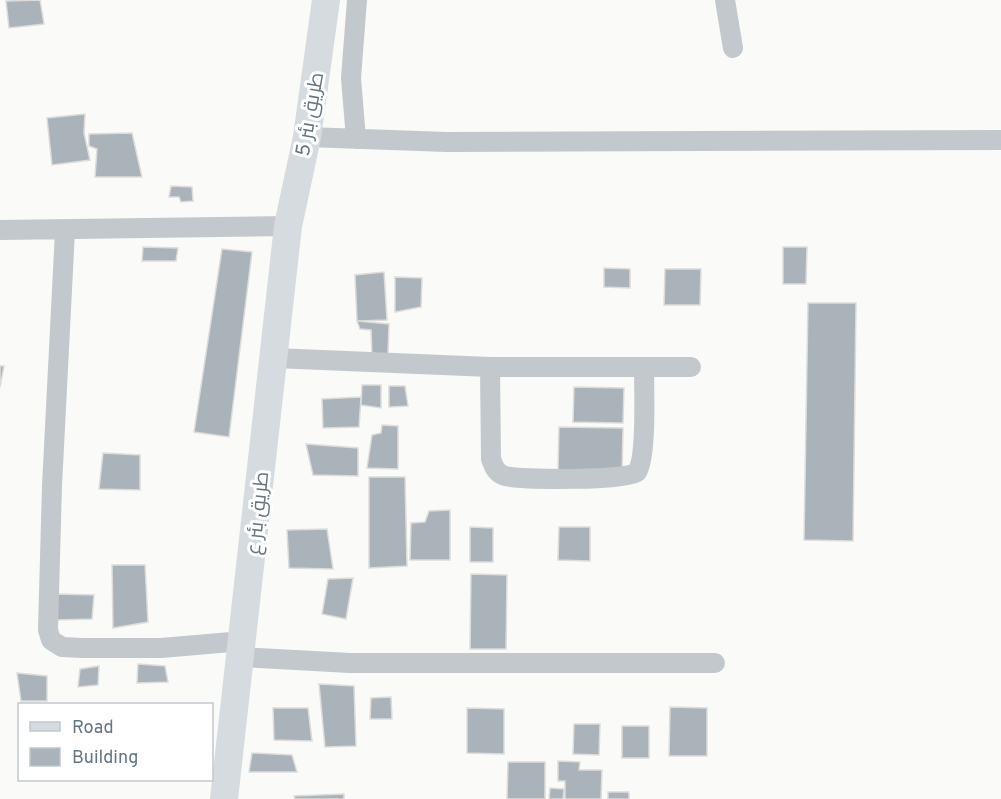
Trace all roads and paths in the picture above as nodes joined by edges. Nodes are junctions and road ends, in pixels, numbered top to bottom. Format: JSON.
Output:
{"nodes":[{"id":1,"x":326,"y":0,"type":"edge"},
{"id":2,"x":357,"y":0,"type":"edge"},
{"id":3,"x":725,"y":0,"type":"edge"},
{"id":4,"x":733,"y":48,"type":"dead end"},
{"id":5,"x":307,"y":137,"type":"junction"},
{"id":6,"x":356,"y":139,"type":"junction"},
{"id":7,"x":1001,"y":140,"type":"edge"},
{"id":8,"x":288,"y":226,"type":"junction"},
{"id":9,"x":0,"y":230,"type":"edge"},
{"id":10,"x":65,"y":231,"type":"junction"},
{"id":11,"x":274,"y":358,"type":"junction"},
{"id":12,"x":490,"y":367,"type":"junction"},
{"id":13,"x":644,"y":367,"type":"junction"},
{"id":14,"x":691,"y":367,"type":"dead end"},
{"id":15,"x":242,"y":649,"type":"junction"},
{"id":16,"x":715,"y":663,"type":"dead end"},
{"id":17,"x":224,"y":799,"type":"edge"}],
"edges":[{"from":1,"to":5,"type":"street","name":"طريق بئر 5"},
{"from":2,"to":6,"type":"street"},
{"from":3,"to":4,"type":"street"},
{"from":5,"to":6,"type":"street"},
{"from":5,"to":8,"type":"street","name":"طريق بئر 5"},
{"from":6,"to":7,"type":"street"},
{"from":8,"to":10,"type":"street"},
{"from":8,"to":11,"type":"street","name":"طريق بئر ع"},
{"from":9,"to":10,"type":"street"},
{"from":10,"to":15,"type":"street"},
{"from":11,"to":12,"type":"street"},
{"from":11,"to":15,"type":"street","name":"طريق بئر ع"},
{"from":12,"to":13,"type":"street"},
{"from":12,"to":13,"type":"street"},
{"from":13,"to":14,"type":"street"},
{"from":15,"to":16,"type":"street"},
{"from":15,"to":17,"type":"street","name":"طريق بئر ع"}]}
